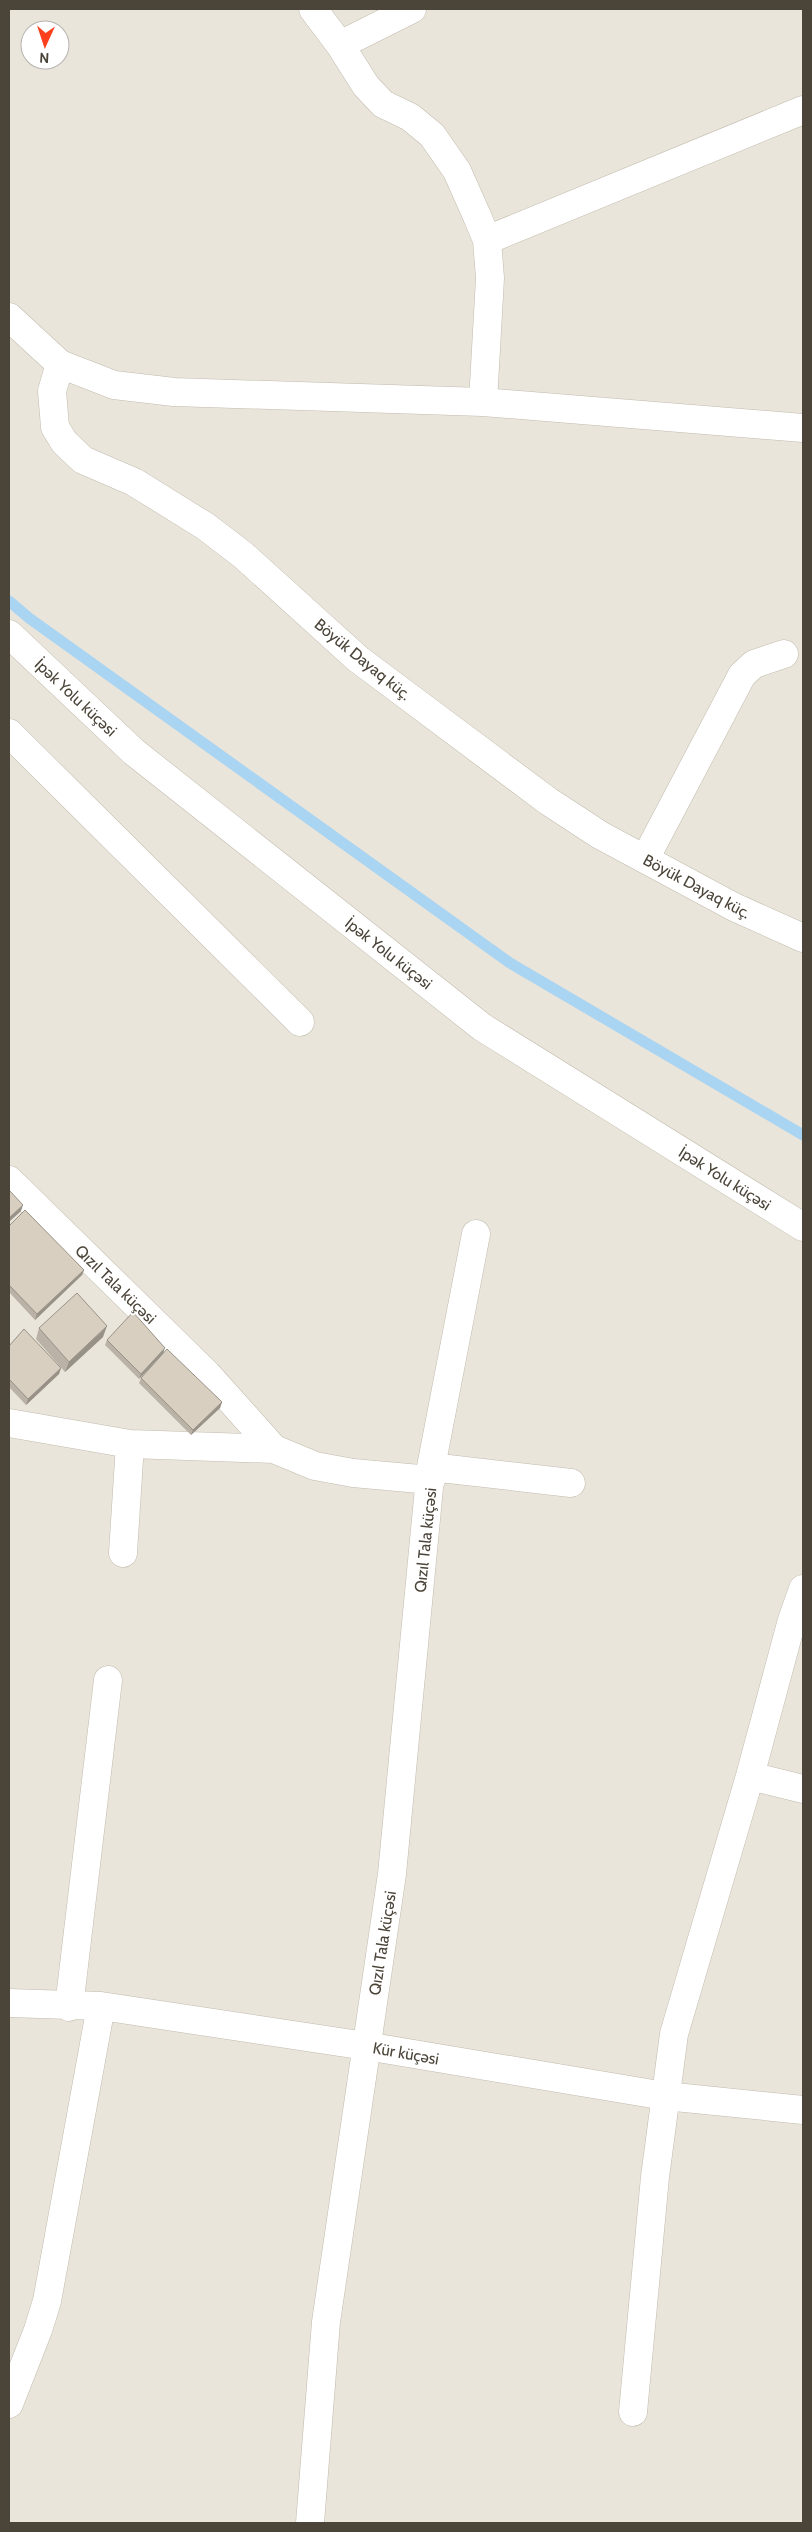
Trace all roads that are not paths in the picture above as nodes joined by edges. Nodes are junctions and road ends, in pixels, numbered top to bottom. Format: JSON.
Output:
{"nodes":[{"id":1,"x":313,"y":9,"type":"edge"},
{"id":2,"x":412,"y":9,"type":"edge"},
{"id":3,"x":340,"y":45,"type":"junction"},
{"id":4,"x":803,"y":110,"type":"edge"},
{"id":5,"x":487,"y":240,"type":"junction"},
{"id":6,"x":9,"y":316,"type":"edge"},
{"id":7,"x":60,"y":364,"type":"junction"},
{"id":8,"x":483,"y":402,"type":"junction"},
{"id":9,"x":803,"y":428,"type":"edge"},
{"id":10,"x":9,"y":634,"type":"edge"},
{"id":11,"x":784,"y":654,"type":"dead end"},
{"id":12,"x":9,"y":732,"type":"edge"},
{"id":13,"x":645,"y":859,"type":"junction"},
{"id":14,"x":803,"y":938,"type":"edge"},
{"id":15,"x":300,"y":1022,"type":"dead end"},
{"id":16,"x":9,"y":1180,"type":"edge"},
{"id":17,"x":803,"y":1227,"type":"edge"},
{"id":18,"x":476,"y":1234,"type":"dead end"},
{"id":19,"x":9,"y":1423,"type":"edge"},
{"id":20,"x":130,"y":1444,"type":"junction"},
{"id":21,"x":274,"y":1449,"type":"junction"},
{"id":22,"x":431,"y":1473,"type":"junction"},
{"id":23,"x":570,"y":1483,"type":"dead end"},
{"id":24,"x":122,"y":1553,"type":"dead end"},
{"id":25,"x":803,"y":1588,"type":"edge"},
{"id":26,"x":108,"y":1680,"type":"dead end"},
{"id":27,"x":750,"y":1776,"type":"junction"},
{"id":28,"x":803,"y":1789,"type":"edge"},
{"id":29,"x":9,"y":2002,"type":"edge"},
{"id":30,"x":69,"y":2006,"type":"junction"},
{"id":31,"x":101,"y":2006,"type":"junction"},
{"id":32,"x":366,"y":2046,"type":"junction"},
{"id":33,"x":665,"y":2096,"type":"junction"},
{"id":34,"x":803,"y":2110,"type":"edge"},
{"id":35,"x":9,"y":2404,"type":"edge"},
{"id":36,"x":633,"y":2412,"type":"dead end"},
{"id":37,"x":310,"y":2523,"type":"edge"}],
"edges":[{"from":1,"to":3,"type":"street"},
{"from":2,"to":3,"type":"street"},
{"from":3,"to":5,"type":"street"},
{"from":4,"to":5,"type":"street"},
{"from":5,"to":8,"type":"street"},
{"from":6,"to":7,"type":"street"},
{"from":7,"to":8,"type":"street"},
{"from":7,"to":13,"type":"street","name":"Böyük Dayaq küç."},
{"from":8,"to":9,"type":"street"},
{"from":10,"to":17,"type":"street","name":"İpək Yolu küçəsi"},
{"from":11,"to":13,"type":"street"},
{"from":12,"to":15,"type":"street"},
{"from":13,"to":14,"type":"street","name":"Böyük Dayaq küç."},
{"from":16,"to":21,"type":"street","name":"Qızıl Tala küçəsi"},
{"from":18,"to":22,"type":"street"},
{"from":19,"to":20,"type":"street"},
{"from":20,"to":21,"type":"street"},
{"from":20,"to":24,"type":"street"},
{"from":21,"to":22,"type":"street","name":"Qızıl Tala küçəsi"},
{"from":22,"to":23,"type":"street"},
{"from":22,"to":32,"type":"street","name":"Qızıl Tala küçəsi"},
{"from":25,"to":27,"type":"street"},
{"from":26,"to":30,"type":"street"},
{"from":27,"to":28,"type":"street"},
{"from":27,"to":33,"type":"street"},
{"from":29,"to":30,"type":"street","name":"Kür küçəsi"},
{"from":30,"to":31,"type":"street","name":"Kür küçəsi"},
{"from":31,"to":32,"type":"street","name":"Kür küçəsi"},
{"from":31,"to":35,"type":"street"},
{"from":32,"to":33,"type":"street","name":"Kür küçəsi"},
{"from":32,"to":37,"type":"street","name":"Qızıl Tala küçəsi"},
{"from":33,"to":34,"type":"street","name":"Kür küçəsi"},
{"from":33,"to":36,"type":"street"}]}
